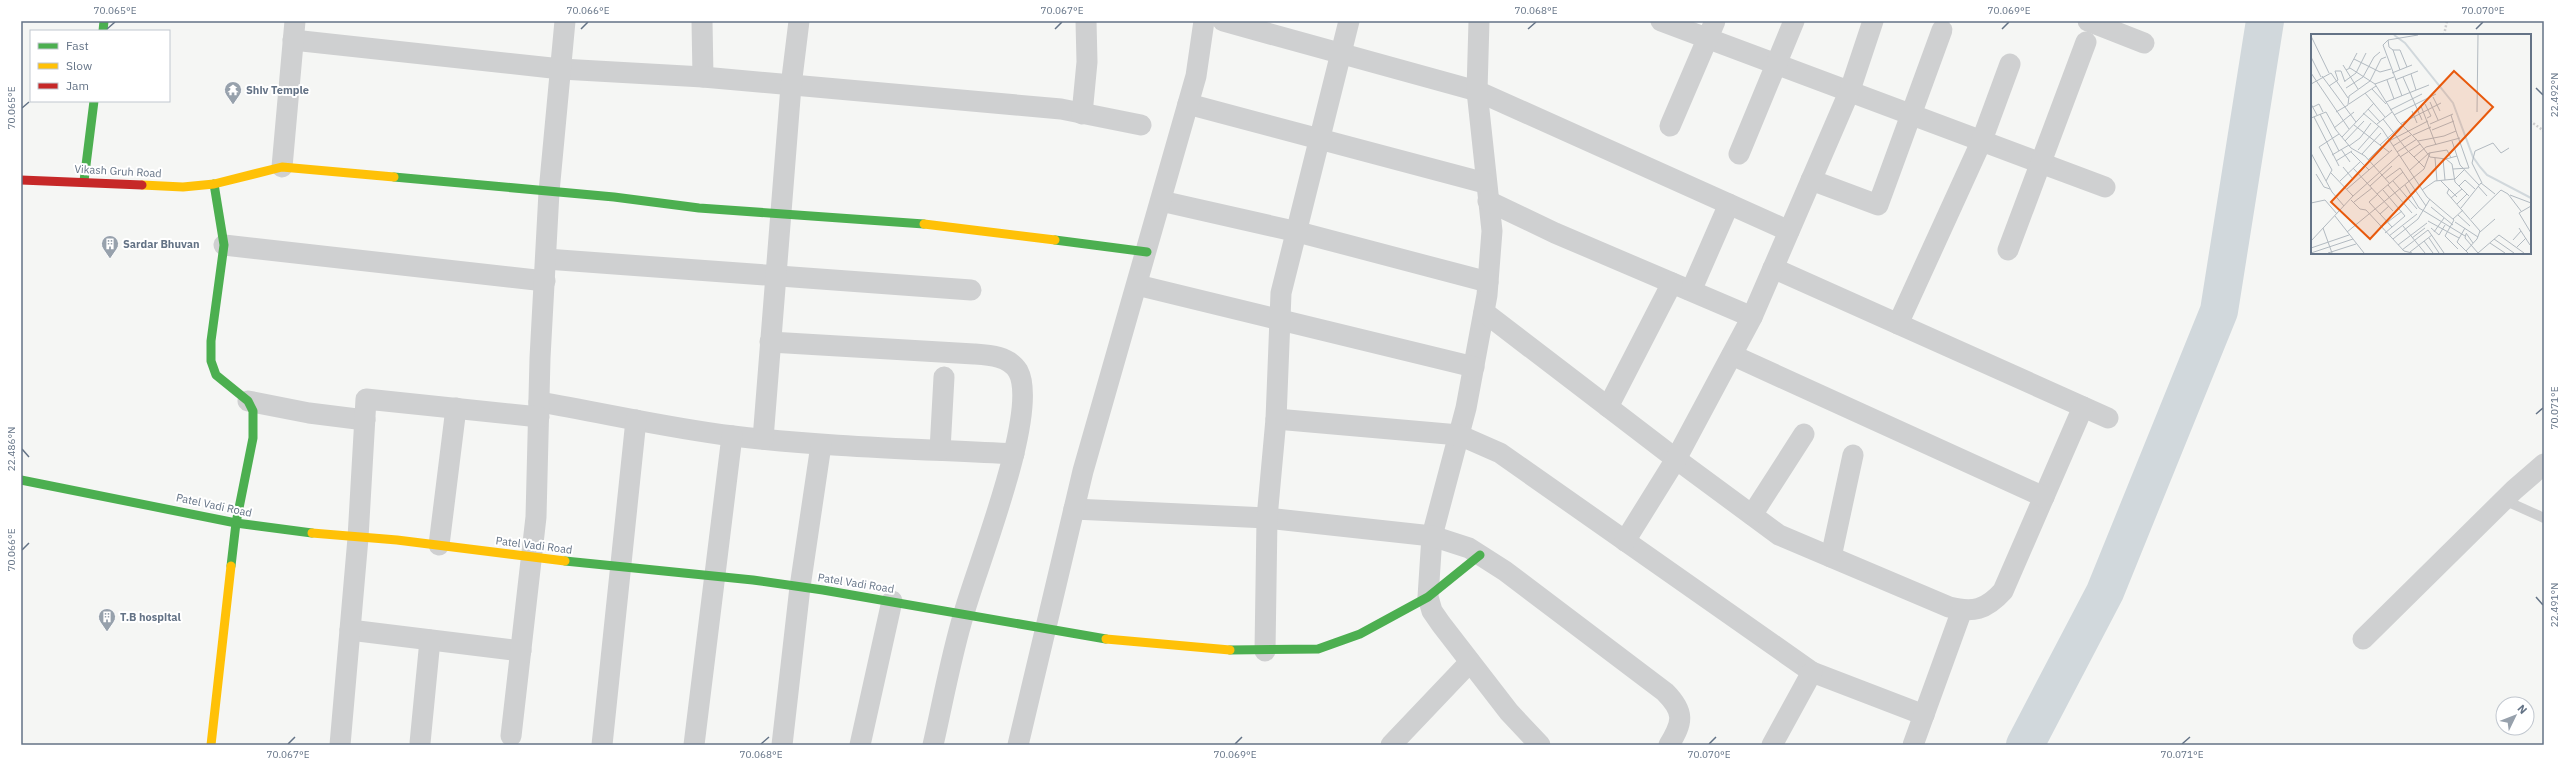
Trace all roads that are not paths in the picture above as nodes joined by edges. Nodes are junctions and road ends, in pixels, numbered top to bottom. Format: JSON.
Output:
{"nodes":[{"id":1,"x":565,"y":21,"type":"edge"},
{"id":2,"x":702,"y":21,"type":"edge"},
{"id":3,"x":799,"y":21,"type":"edge"},
{"id":4,"x":1086,"y":21,"type":"edge"},
{"id":5,"x":1204,"y":21,"type":"edge"},
{"id":6,"x":1223,"y":21,"type":"edge"},
{"id":7,"x":1349,"y":21,"type":"edge"},
{"id":8,"x":1479,"y":21,"type":"edge"},
{"id":9,"x":1661,"y":21,"type":"edge"},
{"id":10,"x":1794,"y":21,"type":"edge"},
{"id":11,"x":1873,"y":21,"type":"edge"},
{"id":12,"x":2088,"y":21,"type":"edge"},
{"id":13,"x":1712,"y":30,"type":"edge"},
{"id":14,"x":1942,"y":30,"type":"dead end"},
{"id":15,"x":294,"y":31,"type":"edge"},
{"id":16,"x":2086,"y":42,"type":"dead end"},
{"id":17,"x":2144,"y":43,"type":"dead end"},
{"id":18,"x":1342,"y":53,"type":"junction"},
{"id":19,"x":1777,"y":64,"type":"junction"},
{"id":20,"x":2010,"y":64,"type":"dead end"},
{"id":21,"x":561,"y":69,"type":"junction"},
{"id":22,"x":703,"y":78,"type":"junction"},
{"id":23,"x":791,"y":86,"type":"junction"},
{"id":24,"x":1850,"y":90,"type":"junction"},
{"id":25,"x":1477,"y":91,"type":"junction"},
{"id":26,"x":94,"y":102,"type":"edge"},
{"id":27,"x":1188,"y":104,"type":"junction"},
{"id":28,"x":1082,"y":114,"type":"junction"},
{"id":29,"x":1911,"y":114,"type":"junction"},
{"id":30,"x":1141,"y":125,"type":"dead end"},
{"id":31,"x":1670,"y":126,"type":"dead end"},
{"id":32,"x":1321,"y":139,"type":"junction"},
{"id":33,"x":1982,"y":140,"type":"junction"},
{"id":34,"x":1739,"y":154,"type":"dead end"},
{"id":35,"x":2042,"y":163,"type":"junction"},
{"id":36,"x":282,"y":167,"type":"junction"},
{"id":37,"x":21,"y":180,"type":"edge"},
{"id":38,"x":1811,"y":180,"type":"junction"},
{"id":39,"x":84,"y":181,"type":"junction"},
{"id":40,"x":214,"y":184,"type":"junction"},
{"id":41,"x":2105,"y":187,"type":"dead end"},
{"id":42,"x":549,"y":192,"type":"junction"},
{"id":43,"x":1486,"y":192,"type":"junction"},
{"id":44,"x":1161,"y":201,"type":"junction"},
{"id":45,"x":1729,"y":204,"type":"junction"},
{"id":46,"x":780,"y":214,"type":"junction"},
{"id":47,"x":1789,"y":231,"type":"junction"},
{"id":48,"x":1298,"y":232,"type":"junction"},
{"id":49,"x":224,"y":245,"type":"junction"},
{"id":50,"x":2008,"y":250,"type":"dead end"},
{"id":51,"x":1138,"y":251,"type":"junction"},
{"id":52,"x":546,"y":259,"type":"junction"},
{"id":53,"x":1773,"y":268,"type":"junction"},
{"id":54,"x":775,"y":276,"type":"junction"},
{"id":55,"x":545,"y":280,"type":"junction"},
{"id":56,"x":1488,"y":282,"type":"junction"},
{"id":57,"x":1137,"y":285,"type":"junction"},
{"id":58,"x":1680,"y":286,"type":"junction"},
{"id":59,"x":971,"y":290,"type":"dead end"},
{"id":60,"x":1484,"y":312,"type":"junction"},
{"id":61,"x":1752,"y":316,"type":"junction"},
{"id":62,"x":1279,"y":319,"type":"junction"},
{"id":63,"x":1898,"y":324,"type":"junction"},
{"id":64,"x":770,"y":342,"type":"junction"},
{"id":65,"x":1732,"y":355,"type":"junction"},
{"id":66,"x":1474,"y":367,"type":"junction"},
{"id":67,"x":944,"y":377,"type":"dead end"},
{"id":68,"x":248,"y":402,"type":"junction"},
{"id":69,"x":1608,"y":407,"type":"junction"},
{"id":70,"x":2083,"y":407,"type":"junction"},
{"id":71,"x":456,"y":408,"type":"junction"},
{"id":72,"x":539,"y":410,"type":"junction"},
{"id":73,"x":2108,"y":418,"type":"dead end"},
{"id":74,"x":1276,"y":419,"type":"junction"},
{"id":75,"x":365,"y":420,"type":"junction"},
{"id":76,"x":636,"y":420,"type":"junction"},
{"id":77,"x":1804,"y":434,"type":"dead end"},
{"id":78,"x":1459,"y":435,"type":"junction"},
{"id":79,"x":732,"y":436,"type":"junction"},
{"id":80,"x":763,"y":439,"type":"junction"},
{"id":81,"x":821,"y":444,"type":"junction"},
{"id":82,"x":940,"y":450,"type":"junction"},
{"id":83,"x":1014,"y":454,"type":"junction"},
{"id":84,"x":1853,"y":455,"type":"dead end"},
{"id":85,"x":1676,"y":459,"type":"junction"},
{"id":86,"x":2544,"y":464,"type":"edge"},
{"id":87,"x":21,"y":480,"type":"edge"},
{"id":88,"x":2044,"y":497,"type":"junction"},
{"id":89,"x":2504,"y":500,"type":"junction"},
{"id":90,"x":1074,"y":509,"type":"junction"},
{"id":91,"x":1752,"y":515,"type":"junction"},
{"id":92,"x":1267,"y":518,"type":"junction"},
{"id":93,"x":2544,"y":518,"type":"edge"},
{"id":94,"x":236,"y":523,"type":"junction"},
{"id":95,"x":1432,"y":536,"type":"junction"},
{"id":96,"x":358,"y":538,"type":"junction"},
{"id":97,"x":1625,"y":541,"type":"junction"},
{"id":98,"x":439,"y":545,"type":"junction"},
{"id":99,"x":1480,"y":555,"type":"junction"},
{"id":100,"x":1831,"y":557,"type":"junction"},
{"id":101,"x":533,"y":558,"type":"junction"},
{"id":102,"x":622,"y":568,"type":"junction"},
{"id":103,"x":716,"y":576,"type":"junction"},
{"id":104,"x":800,"y":587,"type":"junction"},
{"id":105,"x":1428,"y":597,"type":"junction"},
{"id":106,"x":892,"y":601,"type":"junction"},
{"id":107,"x":1962,"y":610,"type":"junction"},
{"id":108,"x":963,"y":614,"type":"junction"},
{"id":109,"x":1038,"y":627,"type":"junction"},
{"id":110,"x":350,"y":630,"type":"junction"},
{"id":111,"x":2363,"y":639,"type":"dead end"},
{"id":112,"x":430,"y":640,"type":"junction"},
{"id":113,"x":521,"y":651,"type":"junction"},
{"id":114,"x":1265,"y":651,"type":"junction"},
{"id":115,"x":1470,"y":662,"type":"junction"},
{"id":116,"x":1812,"y":672,"type":"junction"},
{"id":117,"x":1924,"y":715,"type":"junction"},
{"id":118,"x":510,"y":736,"type":"dead end"},
{"id":119,"x":420,"y":743,"type":"dead end"},
{"id":120,"x":211,"y":745,"type":"edge"},
{"id":121,"x":340,"y":745,"type":"edge"},
{"id":122,"x":602,"y":745,"type":"edge"},
{"id":123,"x":694,"y":745,"type":"edge"},
{"id":124,"x":782,"y":745,"type":"edge"},
{"id":125,"x":860,"y":745,"type":"edge"},
{"id":126,"x":933,"y":745,"type":"edge"},
{"id":127,"x":1018,"y":745,"type":"edge"},
{"id":128,"x":1391,"y":745,"type":"edge"},
{"id":129,"x":1540,"y":745,"type":"edge"},
{"id":130,"x":1669,"y":745,"type":"edge"},
{"id":131,"x":1772,"y":745,"type":"edge"},
{"id":132,"x":1913,"y":745,"type":"edge"}],
"edges":[{"from":1,"to":21,"type":"street"},
{"from":2,"to":22,"type":"street"},
{"from":3,"to":23,"type":"street"},
{"from":4,"to":28,"type":"street"},
{"from":5,"to":27,"type":"street"},
{"from":6,"to":18,"type":"street"},
{"from":7,"to":18,"type":"street"},
{"from":8,"to":25,"type":"street"},
{"from":9,"to":13,"type":"street"},
{"from":10,"to":19,"type":"street"},
{"from":11,"to":24,"type":"street"},
{"from":12,"to":17,"type":"street"},
{"from":13,"to":19,"type":"street"},
{"from":13,"to":31,"type":"street"},
{"from":14,"to":29,"type":"street"},
{"from":15,"to":21,"type":"street"},
{"from":15,"to":36,"type":"street"},
{"from":16,"to":35,"type":"street"},
{"from":18,"to":25,"type":"street"},
{"from":18,"to":32,"type":"street"},
{"from":19,"to":24,"type":"street"},
{"from":19,"to":34,"type":"street"},
{"from":20,"to":33,"type":"street"},
{"from":21,"to":22,"type":"street"},
{"from":21,"to":42,"type":"street"},
{"from":22,"to":23,"type":"street"},
{"from":23,"to":28,"type":"street"},
{"from":23,"to":46,"type":"street"},
{"from":24,"to":29,"type":"street"},
{"from":24,"to":38,"type":"street"},
{"from":25,"to":43,"type":"street"},
{"from":25,"to":45,"type":"street"},
{"from":26,"to":39,"type":"street"},
{"from":27,"to":32,"type":"street"},
{"from":27,"to":44,"type":"street"},
{"from":28,"to":30,"type":"street"},
{"from":29,"to":33,"type":"street"},
{"from":29,"to":38,"type":"street"},
{"from":32,"to":43,"type":"street"},
{"from":32,"to":48,"type":"street"},
{"from":33,"to":35,"type":"street"},
{"from":33,"to":63,"type":"street"},
{"from":35,"to":41,"type":"street"},
{"from":35,"to":50,"type":"street"},
{"from":36,"to":40,"type":"street","name":"Vikash Gruh Road"},
{"from":36,"to":42,"type":"street","name":"Vikash Gruh Road"},
{"from":37,"to":39,"type":"street","name":"Vikash Gruh Road"},
{"from":38,"to":47,"type":"street"},
{"from":39,"to":40,"type":"street","name":"Vikash Gruh Road"},
{"from":40,"to":49,"type":"street"},
{"from":42,"to":46,"type":"street","name":"Vikash Gruh Road"},
{"from":42,"to":52,"type":"street"},
{"from":43,"to":56,"type":"street"},
{"from":43,"to":58,"type":"street"},
{"from":44,"to":48,"type":"street"},
{"from":44,"to":51,"type":"street"},
{"from":45,"to":47,"type":"street"},
{"from":45,"to":58,"type":"street"},
{"from":46,"to":51,"type":"street","name":"Vikash Gruh Road"},
{"from":46,"to":54,"type":"street"},
{"from":47,"to":53,"type":"street"},
{"from":48,"to":56,"type":"street"},
{"from":48,"to":62,"type":"street"},
{"from":49,"to":55,"type":"street"},
{"from":49,"to":68,"type":"street"},
{"from":51,"to":57,"type":"street"},
{"from":52,"to":54,"type":"street"},
{"from":52,"to":55,"type":"street"},
{"from":53,"to":61,"type":"street"},
{"from":53,"to":63,"type":"street"},
{"from":54,"to":59,"type":"street"},
{"from":54,"to":64,"type":"street"},
{"from":55,"to":72,"type":"street"},
{"from":56,"to":60,"type":"street"},
{"from":57,"to":62,"type":"street"},
{"from":57,"to":90,"type":"street"},
{"from":58,"to":61,"type":"street"},
{"from":58,"to":69,"type":"street"},
{"from":60,"to":66,"type":"street"},
{"from":60,"to":69,"type":"street"},
{"from":61,"to":65,"type":"street"},
{"from":62,"to":66,"type":"street"},
{"from":62,"to":74,"type":"street"},
{"from":63,"to":70,"type":"street"},
{"from":64,"to":80,"type":"street"},
{"from":64,"to":83,"type":"street"},
{"from":65,"to":85,"type":"street"},
{"from":65,"to":88,"type":"street"},
{"from":66,"to":78,"type":"street"},
{"from":67,"to":82,"type":"street"},
{"from":68,"to":75,"type":"street"},
{"from":68,"to":94,"type":"street"},
{"from":69,"to":85,"type":"street"},
{"from":70,"to":73,"type":"street"},
{"from":70,"to":88,"type":"street"},
{"from":71,"to":72,"type":"street"},
{"from":71,"to":75,"type":"street"},
{"from":71,"to":98,"type":"street"},
{"from":72,"to":76,"type":"street"},
{"from":72,"to":101,"type":"street"},
{"from":74,"to":78,"type":"street"},
{"from":74,"to":92,"type":"street"},
{"from":75,"to":96,"type":"street"},
{"from":76,"to":79,"type":"street"},
{"from":76,"to":102,"type":"street"},
{"from":77,"to":91,"type":"street"},
{"from":78,"to":95,"type":"street"},
{"from":78,"to":97,"type":"street"},
{"from":79,"to":80,"type":"street"},
{"from":79,"to":103,"type":"street"},
{"from":80,"to":81,"type":"street"},
{"from":81,"to":82,"type":"street"},
{"from":81,"to":104,"type":"street"},
{"from":82,"to":83,"type":"street"},
{"from":83,"to":108,"type":"street"},
{"from":84,"to":100,"type":"street"},
{"from":85,"to":91,"type":"street"},
{"from":85,"to":97,"type":"street"},
{"from":86,"to":89,"type":"street"},
{"from":87,"to":94,"type":"street","name":"Patel Vadi Road"},
{"from":88,"to":107,"type":"street"},
{"from":89,"to":93,"type":"lane"},
{"from":89,"to":111,"type":"street"},
{"from":90,"to":92,"type":"street"},
{"from":90,"to":109,"type":"street"},
{"from":91,"to":100,"type":"street"},
{"from":92,"to":95,"type":"street"},
{"from":92,"to":114,"type":"street"},
{"from":94,"to":96,"type":"street","name":"Patel Vadi Road"},
{"from":94,"to":120,"type":"street"},
{"from":95,"to":99,"type":"street"},
{"from":95,"to":105,"type":"street"},
{"from":96,"to":98,"type":"street","name":"Patel Vadi Road"},
{"from":96,"to":110,"type":"street"},
{"from":97,"to":116,"type":"street"},
{"from":98,"to":101,"type":"street","name":"Patel Vadi Road"},
{"from":99,"to":105,"type":"street","name":"Patel Vadi Road"},
{"from":99,"to":130,"type":"street"},
{"from":100,"to":107,"type":"street"},
{"from":101,"to":102,"type":"street","name":"Patel Vadi Road"},
{"from":101,"to":113,"type":"street"},
{"from":102,"to":103,"type":"street","name":"Patel Vadi Road"},
{"from":102,"to":122,"type":"street"},
{"from":103,"to":104,"type":"street","name":"Patel Vadi Road"},
{"from":103,"to":123,"type":"street"},
{"from":104,"to":106,"type":"street","name":"Patel Vadi Road"},
{"from":104,"to":124,"type":"street"},
{"from":105,"to":114,"type":"street","name":"Patel Vadi Road"},
{"from":105,"to":115,"type":"street"},
{"from":106,"to":108,"type":"street","name":"Patel Vadi Road"},
{"from":106,"to":125,"type":"street"},
{"from":107,"to":117,"type":"street"},
{"from":108,"to":109,"type":"street","name":"Patel Vadi Road"},
{"from":108,"to":126,"type":"street"},
{"from":109,"to":114,"type":"street","name":"Patel Vadi Road"},
{"from":109,"to":127,"type":"street"},
{"from":110,"to":112,"type":"street"},
{"from":110,"to":121,"type":"street"},
{"from":112,"to":113,"type":"street"},
{"from":112,"to":119,"type":"street"},
{"from":113,"to":118,"type":"street"},
{"from":115,"to":128,"type":"street"},
{"from":115,"to":129,"type":"street"},
{"from":116,"to":117,"type":"street"},
{"from":116,"to":131,"type":"street"},
{"from":117,"to":132,"type":"street"}]}
